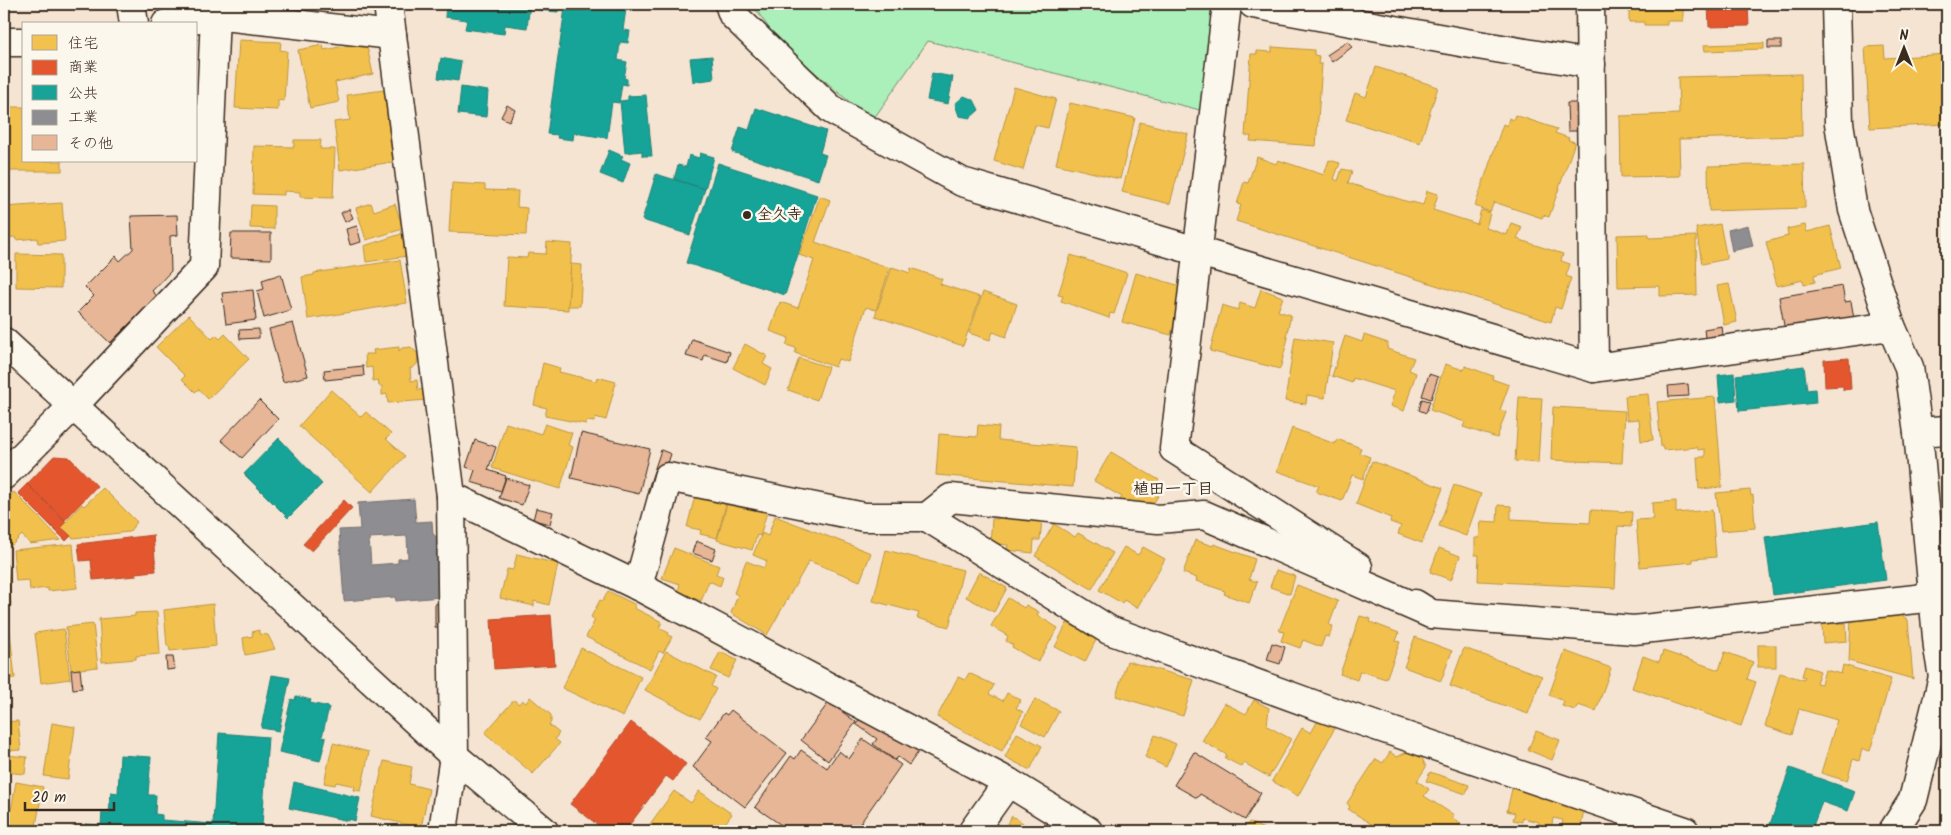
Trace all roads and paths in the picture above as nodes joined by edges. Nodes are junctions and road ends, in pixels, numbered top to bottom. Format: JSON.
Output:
{"nodes":[{"id":1,"x":131,"y":4,"type":"edge"},
{"id":2,"x":388,"y":4,"type":"edge"},
{"id":3,"x":729,"y":4,"type":"edge"},
{"id":4,"x":1227,"y":4,"type":"edge"},
{"id":5,"x":1252,"y":4,"type":"edge"},
{"id":6,"x":1590,"y":4,"type":"edge"},
{"id":7,"x":1836,"y":4,"type":"edge"},
{"id":8,"x":215,"y":15,"type":"junction"},
{"id":9,"x":134,"y":22,"type":"edge"},
{"id":10,"x":177,"y":22,"type":"edge"},
{"id":11,"x":392,"y":35,"type":"junction"},
{"id":12,"x":4,"y":42,"type":"edge"},
{"id":13,"x":22,"y":42,"type":"edge"},
{"id":14,"x":1591,"y":64,"type":"junction"},
{"id":15,"x":1198,"y":252,"type":"junction"},
{"id":16,"x":1892,"y":326,"type":"junction"},
{"id":17,"x":4,"y":342,"type":"edge"},
{"id":18,"x":1594,"y":368,"type":"junction"},
{"id":19,"x":74,"y":406,"type":"junction"},
{"id":20,"x":1947,"y":430,"type":"edge"},
{"id":21,"x":1918,"y":432,"type":"junction"},
{"id":22,"x":4,"y":475,"type":"edge"},
{"id":23,"x":451,"y":496,"type":"junction"},
{"id":24,"x":927,"y":516,"type":"junction"},
{"id":25,"x":638,"y":586,"type":"junction"},
{"id":26,"x":1934,"y":597,"type":"junction"},
{"id":27,"x":1431,"y":614,"type":"junction"},
{"id":28,"x":1943,"y":650,"type":"edge"},
{"id":29,"x":454,"y":756,"type":"junction"},
{"id":30,"x":1008,"y":782,"type":"junction"},
{"id":31,"x":443,"y":831,"type":"edge"},
{"id":32,"x":544,"y":831,"type":"edge"},
{"id":33,"x":973,"y":831,"type":"edge"},
{"id":34,"x":1088,"y":831,"type":"edge"},
{"id":35,"x":1685,"y":831,"type":"edge"},
{"id":36,"x":1893,"y":831,"type":"edge"}],
"edges":[{"from":1,"to":9,"type":"street"},
{"from":2,"to":11,"type":"street"},
{"from":3,"to":15,"type":"street"},
{"from":4,"to":15,"type":"street"},
{"from":5,"to":14,"type":"street"},
{"from":6,"to":14,"type":"street"},
{"from":7,"to":16,"type":"street"},
{"from":8,"to":10,"type":"street"},
{"from":8,"to":11,"type":"street"},
{"from":8,"to":19,"type":"street"},
{"from":11,"to":23,"type":"street"},
{"from":12,"to":13,"type":"street"},
{"from":14,"to":18,"type":"street"},
{"from":15,"to":18,"type":"street"},
{"from":15,"to":27,"type":"street"},
{"from":16,"to":18,"type":"street"},
{"from":16,"to":21,"type":"street"},
{"from":17,"to":19,"type":"street"},
{"from":19,"to":22,"type":"street"},
{"from":19,"to":29,"type":"street"},
{"from":20,"to":21,"type":"street"},
{"from":21,"to":26,"type":"street"},
{"from":23,"to":25,"type":"street"},
{"from":23,"to":29,"type":"street"},
{"from":24,"to":25,"type":"street"},
{"from":24,"to":27,"type":"street"},
{"from":24,"to":35,"type":"street"},
{"from":25,"to":30,"type":"street"},
{"from":26,"to":27,"type":"street"},
{"from":26,"to":28,"type":"street"},
{"from":28,"to":36,"type":"street"},
{"from":29,"to":31,"type":"street"},
{"from":29,"to":32,"type":"street"},
{"from":30,"to":33,"type":"street"},
{"from":30,"to":34,"type":"street"}]}
